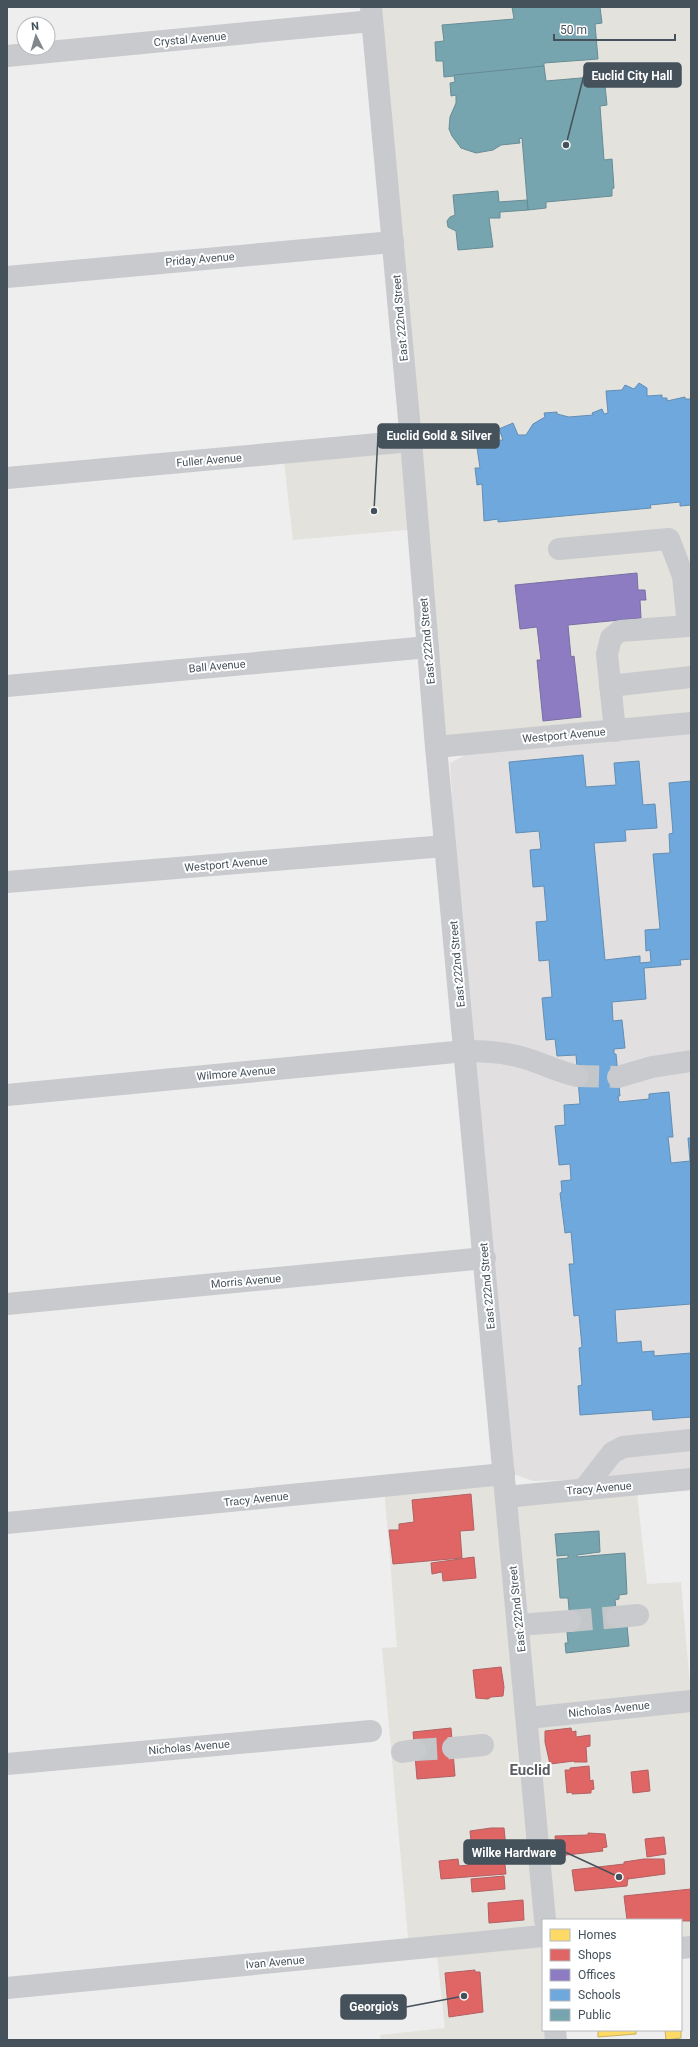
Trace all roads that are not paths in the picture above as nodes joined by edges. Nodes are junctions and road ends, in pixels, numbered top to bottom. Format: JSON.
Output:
{"nodes":[{"id":1,"x":372,"y":14,"type":"edge"},
{"id":2,"x":7,"y":56,"type":"edge"},
{"id":3,"x":393,"y":242,"type":"junction"},
{"id":4,"x":7,"y":277,"type":"edge"},
{"id":5,"x":411,"y":441,"type":"junction"},
{"id":6,"x":7,"y":478,"type":"edge"},
{"id":7,"x":559,"y":549,"type":"dead end"},
{"id":8,"x":687,"y":575,"type":"edge"},
{"id":9,"x":690,"y":626,"type":"edge"},
{"id":10,"x":428,"y":646,"type":"junction"},
{"id":11,"x":691,"y":678,"type":"edge"},
{"id":12,"x":7,"y":686,"type":"edge"},
{"id":13,"x":610,"y":686,"type":"junction"},
{"id":14,"x":691,"y":723,"type":"edge"},
{"id":15,"x":615,"y":731,"type":"junction"},
{"id":16,"x":436,"y":747,"type":"junction"},
{"id":17,"x":446,"y":846,"type":"junction"},
{"id":18,"x":7,"y":882,"type":"edge"},
{"id":19,"x":465,"y":1051,"type":"junction"},
{"id":20,"x":691,"y":1061,"type":"edge"},
{"id":21,"x":577,"y":1076,"type":"tunnel mouth"},
{"id":22,"x":618,"y":1076,"type":"tunnel mouth"},
{"id":23,"x":7,"y":1095,"type":"edge"},
{"id":24,"x":485,"y":1258,"type":"junction"},
{"id":25,"x":7,"y":1304,"type":"edge"},
{"id":26,"x":691,"y":1440,"type":"edge"},
{"id":27,"x":504,"y":1474,"type":"junction"},
{"id":28,"x":691,"y":1479,"type":"edge"},
{"id":29,"x":584,"y":1489,"type":"junction"},
{"id":30,"x":506,"y":1498,"type":"junction"},
{"id":31,"x":7,"y":1523,"type":"edge"},
{"id":32,"x":638,"y":1615,"type":"dead end"},
{"id":33,"x":617,"y":1617,"type":"tunnel mouth"},
{"id":34,"x":570,"y":1621,"type":"tunnel mouth"},
{"id":35,"x":519,"y":1626,"type":"junction"},
{"id":36,"x":691,"y":1701,"type":"edge"},
{"id":37,"x":528,"y":1718,"type":"junction"},
{"id":38,"x":371,"y":1731,"type":"dead end"},
{"id":39,"x":483,"y":1745,"type":"dead end"},
{"id":40,"x":453,"y":1748,"type":"tunnel mouth"},
{"id":41,"x":7,"y":1764,"type":"edge"},
{"id":42,"x":545,"y":1919,"type":"edge"},
{"id":43,"x":542,"y":1936,"type":"edge"},
{"id":44,"x":7,"y":1988,"type":"edge"}],
"edges":[{"from":1,"to":2,"type":"street","name":"Crystal Avenue"},
{"from":1,"to":3,"type":"street","name":"East 222nd Street"},
{"from":3,"to":4,"type":"street","name":"Priday Avenue"},
{"from":3,"to":5,"type":"street","name":"East 222nd Street"},
{"from":5,"to":6,"type":"street","name":"Fuller Avenue"},
{"from":5,"to":10,"type":"street","name":"East 222nd Street"},
{"from":7,"to":8,"type":"street"},
{"from":8,"to":9,"type":"street"},
{"from":9,"to":13,"type":"street"},
{"from":10,"to":12,"type":"street","name":"Ball Avenue"},
{"from":10,"to":16,"type":"street","name":"East 222nd Street"},
{"from":11,"to":13,"type":"street"},
{"from":13,"to":15,"type":"street"},
{"from":14,"to":15,"type":"street","name":"Westport Avenue"},
{"from":15,"to":16,"type":"street","name":"Westport Avenue"},
{"from":16,"to":17,"type":"street","name":"East 222nd Street"},
{"from":17,"to":18,"type":"street","name":"Westport Avenue"},
{"from":17,"to":19,"type":"street","name":"East 222nd Street"},
{"from":19,"to":21,"type":"street","name":"Wilmore Avenue"},
{"from":19,"to":23,"type":"street","name":"Wilmore Avenue"},
{"from":19,"to":24,"type":"street","name":"East 222nd Street"},
{"from":20,"to":22,"type":"street"},
{"from":24,"to":25,"type":"street","name":"Morris Avenue"},
{"from":24,"to":27,"type":"street","name":"East 222nd Street"},
{"from":26,"to":29,"type":"street"},
{"from":27,"to":30,"type":"street","name":"East 222nd Street"},
{"from":27,"to":31,"type":"street","name":"Tracy Avenue"},
{"from":28,"to":29,"type":"street","name":"Tracy Avenue"},
{"from":29,"to":30,"type":"street","name":"Tracy Avenue"},
{"from":30,"to":35,"type":"street","name":"East 222nd Street"},
{"from":32,"to":33,"type":"street"},
{"from":34,"to":35,"type":"street"},
{"from":35,"to":37,"type":"street","name":"East 222nd Street"},
{"from":36,"to":37,"type":"street","name":"Nicholas Avenue"},
{"from":37,"to":42,"type":"street","name":"East 222nd Street"},
{"from":38,"to":41,"type":"street","name":"Nicholas Avenue"},
{"from":39,"to":40,"type":"street"},
{"from":43,"to":44,"type":"street","name":"Ivan Avenue"}]}
